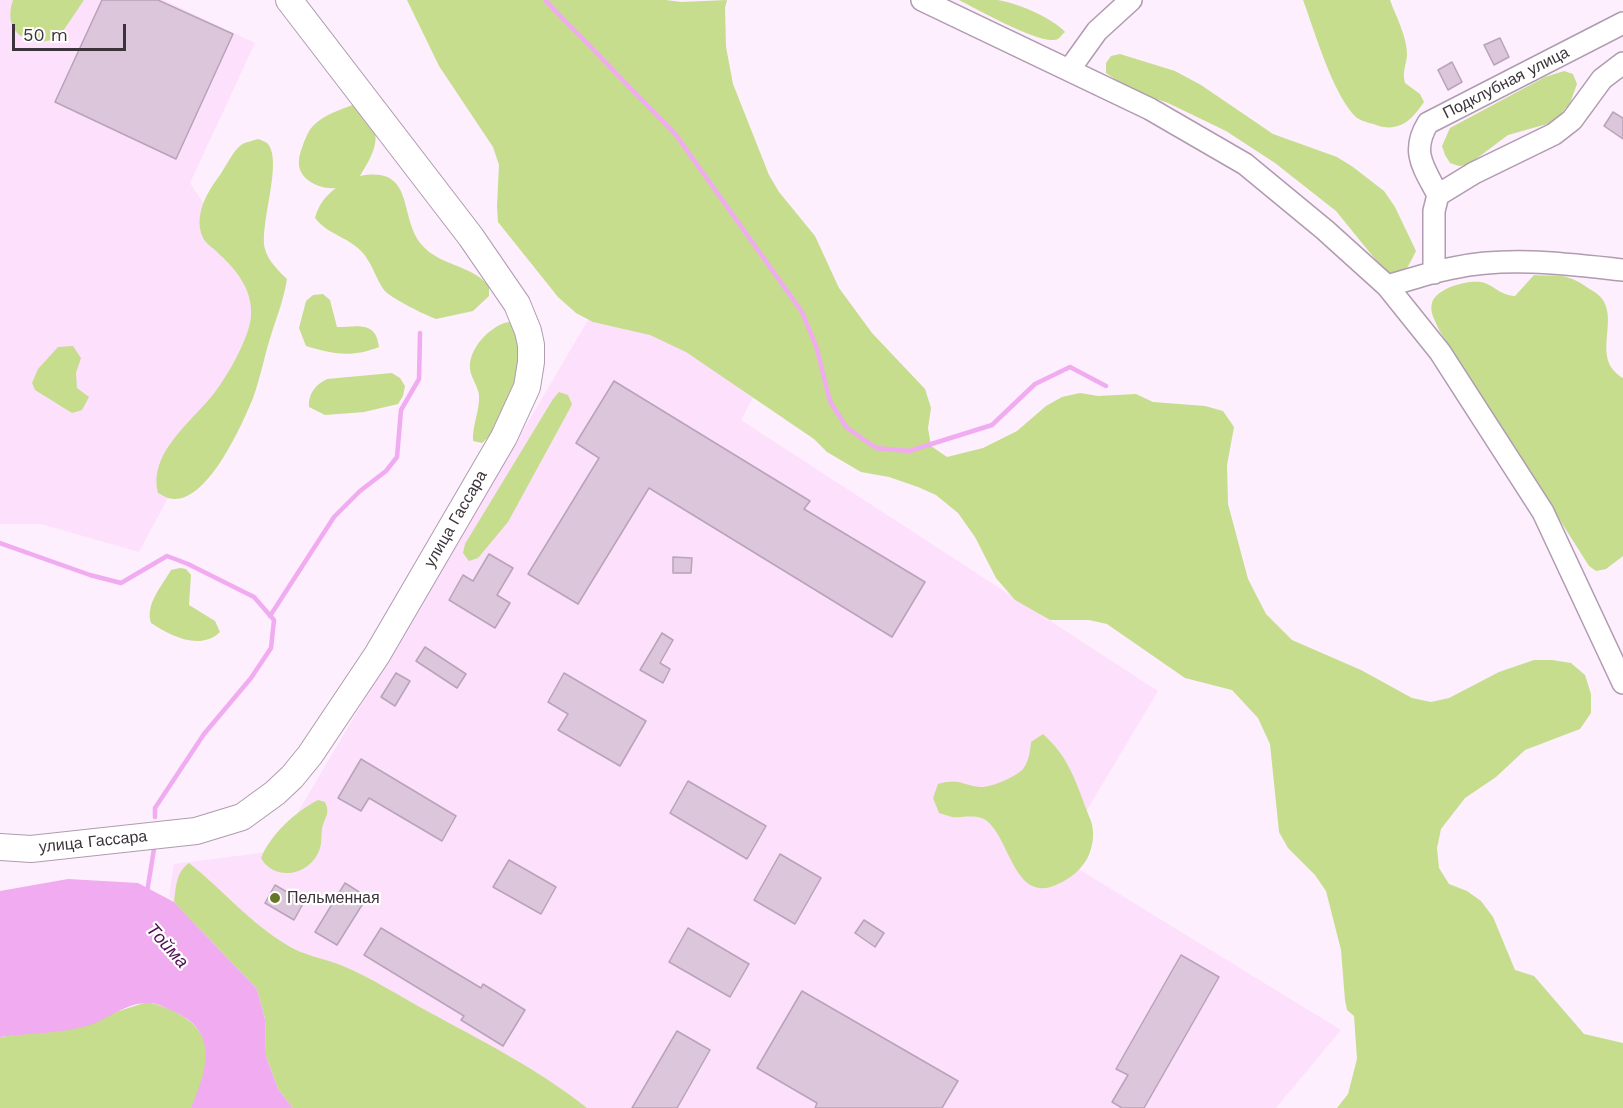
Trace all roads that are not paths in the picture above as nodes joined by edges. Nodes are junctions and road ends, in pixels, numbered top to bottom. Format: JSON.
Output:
{"nodes":[{"id":1,"x":290,"y":0,"type":"edge"},
{"id":2,"x":922,"y":0,"type":"edge"},
{"id":3,"x":1131,"y":0,"type":"edge"},
{"id":4,"x":1623,"y":23,"type":"edge"},
{"id":5,"x":1623,"y":63,"type":"edge"},
{"id":6,"x":1069,"y":70,"type":"junction"},
{"id":7,"x":1438,"y":195,"type":"junction"},
{"id":8,"x":1623,"y":270,"type":"edge"},
{"id":9,"x":1434,"y":273,"type":"junction"},
{"id":10,"x":1387,"y":286,"type":"junction"},
{"id":11,"x":1623,"y":683,"type":"edge"},
{"id":12,"x":0,"y":847,"type":"edge"}],
"edges":[{"from":1,"to":12,"type":"main road","name":"улица Гассара"},
{"from":2,"to":6,"type":"street"},
{"from":3,"to":6,"type":"street"},
{"from":4,"to":7,"type":"street","name":"Подклубная улица"},
{"from":5,"to":7,"type":"street"},
{"from":6,"to":10,"type":"street"},
{"from":7,"to":9,"type":"street"},
{"from":8,"to":9,"type":"street"},
{"from":9,"to":10,"type":"street"},
{"from":10,"to":11,"type":"street"}]}
